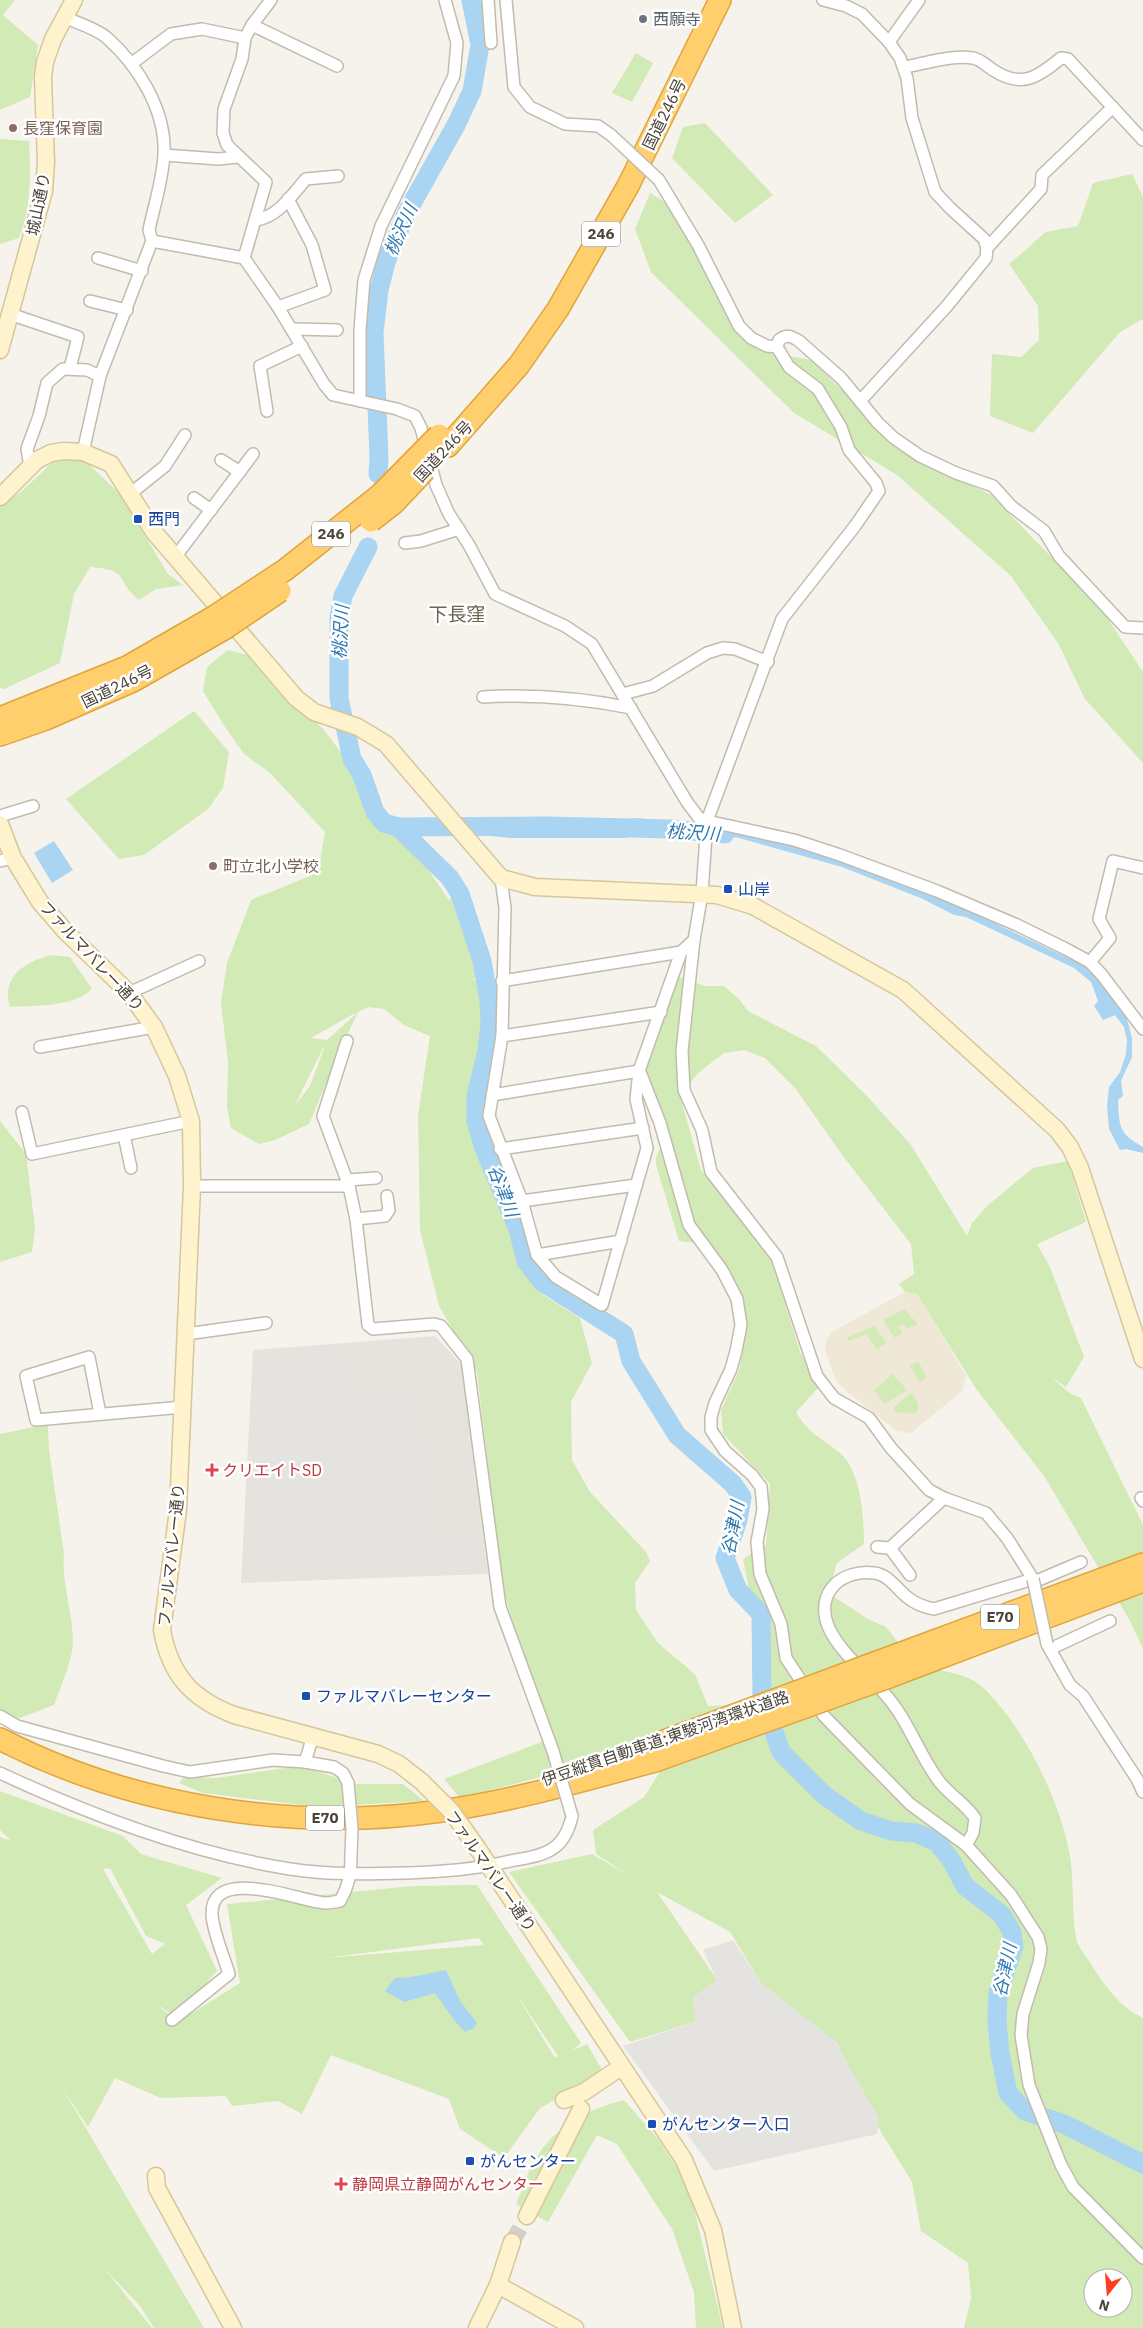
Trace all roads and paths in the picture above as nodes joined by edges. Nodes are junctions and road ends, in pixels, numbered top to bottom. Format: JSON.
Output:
{"nodes":[{"id":1,"x":74,"y":0,"type":"edge"},
{"id":2,"x":271,"y":0,"type":"edge"},
{"id":3,"x":445,"y":0,"type":"edge"},
{"id":4,"x":488,"y":0,"type":"edge"},
{"id":5,"x":506,"y":0,"type":"edge"},
{"id":6,"x":703,"y":0,"type":"edge"},
{"id":7,"x":720,"y":0,"type":"edge"},
{"id":8,"x":823,"y":0,"type":"edge"},
{"id":9,"x":919,"y":0,"type":"edge"},
{"id":10,"x":64,"y":17,"type":"junction"},
{"id":11,"x":252,"y":26,"type":"junction"},
{"id":12,"x":245,"y":38,"type":"junction"},
{"id":13,"x":888,"y":42,"type":"junction"},
{"id":14,"x":491,"y":43,"type":"dead end"},
{"id":15,"x":131,"y":64,"type":"junction"},
{"id":16,"x":337,"y":66,"type":"dead end"},
{"id":17,"x":905,"y":67,"type":"junction"},
{"id":18,"x":1113,"y":107,"type":"junction"},
{"id":19,"x":1143,"y":140,"type":"edge"},
{"id":20,"x":164,"y":155,"type":"junction"},
{"id":21,"x":238,"y":157,"type":"junction"},
{"id":22,"x":338,"y":176,"type":"dead end"},
{"id":23,"x":288,"y":199,"type":"junction"},
{"id":24,"x":256,"y":220,"type":"junction"},
{"id":25,"x":152,"y":241,"type":"junction"},
{"id":26,"x":987,"y":248,"type":"junction"},
{"id":27,"x":98,"y":258,"type":"dead end"},
{"id":28,"x":244,"y":258,"type":"junction"},
{"id":29,"x":142,"y":271,"type":"junction"},
{"id":30,"x":90,"y":301,"type":"dead end"},
{"id":31,"x":278,"y":307,"type":"junction"},
{"id":32,"x":127,"y":310,"type":"junction"},
{"id":33,"x":10,"y":314,"type":"junction"},
{"id":34,"x":293,"y":329,"type":"junction"},
{"id":35,"x":337,"y":330,"type":"dead end"},
{"id":36,"x":302,"y":346,"type":"junction"},
{"id":37,"x":777,"y":348,"type":"junction"},
{"id":38,"x":0,"y":350,"type":"edge"},
{"id":39,"x":70,"y":368,"type":"junction"},
{"id":40,"x":100,"y":376,"type":"junction"},
{"id":41,"x":861,"y":400,"type":"junction"},
{"id":42,"x":363,"y":402,"type":"junction"},
{"id":43,"x":267,"y":411,"type":"dead end"},
{"id":44,"x":185,"y":435,"type":"dead end"},
{"id":45,"x":444,"y":441,"type":"junction"},
{"id":46,"x":83,"y":452,"type":"junction"},
{"id":47,"x":253,"y":454,"type":"dead end"},
{"id":48,"x":221,"y":460,"type":"dead end"},
{"id":49,"x":30,"y":466,"type":"junction"},
{"id":50,"x":240,"y":472,"type":"junction"},
{"id":51,"x":130,"y":494,"type":"junction"},
{"id":52,"x":0,"y":497,"type":"edge"},
{"id":53,"x":194,"y":498,"type":"dead end"},
{"id":54,"x":211,"y":510,"type":"junction"},
{"id":55,"x":459,"y":529,"type":"junction"},
{"id":56,"x":405,"y":543,"type":"dead end"},
{"id":57,"x":176,"y":556,"type":"junction"},
{"id":58,"x":218,"y":624,"type":"junction"},
{"id":59,"x":1143,"y":628,"type":"edge"},
{"id":60,"x":768,"y":662,"type":"junction"},
{"id":61,"x":623,"y":694,"type":"junction"},
{"id":62,"x":483,"y":697,"type":"dead end"},
{"id":63,"x":631,"y":708,"type":"junction"},
{"id":64,"x":0,"y":718,"type":"edge"},
{"id":65,"x":0,"y":735,"type":"edge"},
{"id":66,"x":33,"y":806,"type":"dead end"},
{"id":67,"x":0,"y":816,"type":"edge"},
{"id":68,"x":707,"y":821,"type":"junction"},
{"id":69,"x":0,"y":824,"type":"edge"},
{"id":70,"x":6,"y":860,"type":"edge"},
{"id":71,"x":1143,"y":868,"type":"edge"},
{"id":72,"x":501,"y":878,"type":"junction"},
{"id":73,"x":702,"y":893,"type":"junction"},
{"id":74,"x":694,"y":940,"type":"junction"},
{"id":75,"x":681,"y":952,"type":"junction"},
{"id":76,"x":200,"y":961,"type":"dead end"},
{"id":77,"x":1090,"y":962,"type":"junction"},
{"id":78,"x":502,"y":981,"type":"junction"},
{"id":79,"x":129,"y":993,"type":"junction"},
{"id":80,"x":661,"y":1012,"type":"junction"},
{"id":81,"x":154,"y":1027,"type":"junction"},
{"id":82,"x":1143,"y":1029,"type":"edge"},
{"id":83,"x":502,"y":1036,"type":"junction"},
{"id":84,"x":347,"y":1041,"type":"dead end"},
{"id":85,"x":40,"y":1047,"type":"dead end"},
{"id":86,"x":639,"y":1071,"type":"junction"},
{"id":87,"x":492,"y":1096,"type":"junction"},
{"id":88,"x":22,"y":1112,"type":"dead end"},
{"id":89,"x":190,"y":1122,"type":"junction"},
{"id":90,"x":643,"y":1128,"type":"junction"},
{"id":91,"x":124,"y":1135,"type":"junction"},
{"id":92,"x":500,"y":1149,"type":"junction"},
{"id":93,"x":131,"y":1168,"type":"dead end"},
{"id":94,"x":376,"y":1178,"type":"dead end"},
{"id":95,"x":348,"y":1183,"type":"junction"},
{"id":96,"x":636,"y":1185,"type":"junction"},
{"id":97,"x":192,"y":1186,"type":"junction"},
{"id":98,"x":387,"y":1196,"type":"dead end"},
{"id":99,"x":522,"y":1201,"type":"junction"},
{"id":100,"x":356,"y":1219,"type":"junction"},
{"id":101,"x":621,"y":1241,"type":"junction"},
{"id":102,"x":538,"y":1255,"type":"junction"},
{"id":103,"x":266,"y":1323,"type":"dead end"},
{"id":104,"x":186,"y":1334,"type":"junction"},
{"id":105,"x":1143,"y":1359,"type":"edge"},
{"id":106,"x":183,"y":1407,"type":"junction"},
{"id":107,"x":100,"y":1414,"type":"junction"},
{"id":108,"x":944,"y":1498,"type":"junction"},
{"id":109,"x":877,"y":1546,"type":"dead end"},
{"id":110,"x":890,"y":1548,"type":"junction"},
{"id":111,"x":1081,"y":1562,"type":"dead end"},
{"id":112,"x":1143,"y":1564,"type":"edge"},
{"id":113,"x":910,"y":1575,"type":"dead end"},
{"id":114,"x":1132,"y":1579,"type":"edge"},
{"id":115,"x":1033,"y":1581,"type":"junction"},
{"id":116,"x":1110,"y":1620,"type":"dead end"},
{"id":117,"x":1048,"y":1646,"type":"junction"},
{"id":118,"x":0,"y":1716,"type":"edge"},
{"id":119,"x":0,"y":1732,"type":"edge"},
{"id":120,"x":313,"y":1736,"type":"junction"},
{"id":121,"x":0,"y":1739,"type":"edge"},
{"id":122,"x":652,"y":1754,"type":"junction"},
{"id":123,"x":305,"y":1762,"type":"junction"},
{"id":124,"x":0,"y":1773,"type":"edge"},
{"id":125,"x":1143,"y":1792,"type":"edge"},
{"id":126,"x":966,"y":1845,"type":"junction"},
{"id":127,"x":490,"y":1866,"type":"junction"},
{"id":128,"x":351,"y":1874,"type":"junction"},
{"id":129,"x":172,"y":2020,"type":"dead end"},
{"id":130,"x":624,"y":2072,"type":"junction"},
{"id":131,"x":156,"y":2176,"type":"dead end"},
{"id":132,"x":527,"y":2216,"type":"tunnel mouth"},
{"id":133,"x":512,"y":2242,"type":"tunnel mouth"},
{"id":134,"x":1143,"y":2258,"type":"edge"},
{"id":135,"x":498,"y":2285,"type":"junction"},
{"id":136,"x":234,"y":2328,"type":"edge"},
{"id":137,"x":477,"y":2328,"type":"edge"},
{"id":138,"x":575,"y":2328,"type":"edge"},
{"id":139,"x":733,"y":2328,"type":"edge"}],
"edges":[{"from":1,"to":10,"type":"street","name":"城山通り"},
{"from":2,"to":11,"type":"street"},
{"from":3,"to":42,"type":"street"},
{"from":4,"to":14,"type":"street"},
{"from":5,"to":37,"type":"street","bridge":true},
{"from":6,"to":45,"type":"highway","name":"国道246号","number":"246"},
{"from":7,"to":45,"type":"highway","name":"国道246号","number":"246"},
{"from":8,"to":13,"type":"street"},
{"from":9,"to":13,"type":"street"},
{"from":10,"to":15,"type":"street"},
{"from":10,"to":33,"type":"street","name":"城山通り"},
{"from":11,"to":12,"type":"street"},
{"from":11,"to":16,"type":"street"},
{"from":12,"to":15,"type":"street"},
{"from":12,"to":21,"type":"street"},
{"from":13,"to":17,"type":"street"},
{"from":15,"to":20,"type":"street"},
{"from":17,"to":18,"type":"street"},
{"from":17,"to":26,"type":"street"},
{"from":18,"to":19,"type":"street"},
{"from":18,"to":26,"type":"street"},
{"from":20,"to":21,"type":"street"},
{"from":20,"to":25,"type":"street"},
{"from":21,"to":24,"type":"street"},
{"from":22,"to":23,"type":"street"},
{"from":23,"to":24,"type":"street"},
{"from":23,"to":31,"type":"street"},
{"from":24,"to":28,"type":"street"},
{"from":25,"to":28,"type":"street"},
{"from":25,"to":29,"type":"street"},
{"from":26,"to":41,"type":"street"},
{"from":27,"to":29,"type":"street"},
{"from":28,"to":31,"type":"street"},
{"from":29,"to":32,"type":"street"},
{"from":30,"to":32,"type":"street"},
{"from":31,"to":34,"type":"street"},
{"from":32,"to":40,"type":"street"},
{"from":33,"to":38,"type":"street","name":"城山通り"},
{"from":33,"to":39,"type":"street"},
{"from":34,"to":35,"type":"street"},
{"from":34,"to":36,"type":"street"},
{"from":36,"to":42,"type":"street"},
{"from":36,"to":43,"type":"street"},
{"from":37,"to":41,"type":"street"},
{"from":37,"to":60,"type":"street"},
{"from":39,"to":40,"type":"street"},
{"from":39,"to":49,"type":"street"},
{"from":40,"to":46,"type":"street"},
{"from":41,"to":59,"type":"street"},
{"from":42,"to":55,"type":"street"},
{"from":44,"to":51,"type":"street"},
{"from":45,"to":58,"type":"highway","name":"国道246号","number":"246","bridge":true},
{"from":46,"to":49,"type":"street"},
{"from":46,"to":51,"type":"street"},
{"from":47,"to":50,"type":"street"},
{"from":48,"to":50,"type":"street"},
{"from":49,"to":52,"type":"street"},
{"from":50,"to":54,"type":"street"},
{"from":51,"to":57,"type":"street"},
{"from":53,"to":54,"type":"street"},
{"from":54,"to":57,"type":"street"},
{"from":55,"to":56,"type":"street"},
{"from":55,"to":61,"type":"street"},
{"from":57,"to":72,"type":"street"},
{"from":58,"to":64,"type":"highway","name":"国道246号","number":"246"},
{"from":58,"to":65,"type":"highway","name":"国道246号","number":"246"},
{"from":60,"to":61,"type":"street"},
{"from":60,"to":68,"type":"street"},
{"from":61,"to":63,"type":"street"},
{"from":62,"to":63,"type":"street"},
{"from":63,"to":68,"type":"street"},
{"from":66,"to":67,"type":"street"},
{"from":68,"to":73,"type":"street"},
{"from":68,"to":77,"type":"street"},
{"from":69,"to":70,"type":"street","name":"ファルマバレー通り"},
{"from":70,"to":79,"type":"street","name":"ファルマバレー通り"},
{"from":71,"to":77,"type":"street"},
{"from":72,"to":73,"type":"street"},
{"from":72,"to":78,"type":"street"},
{"from":73,"to":74,"type":"street"},
{"from":73,"to":105,"type":"street"},
{"from":74,"to":75,"type":"street"},
{"from":74,"to":108,"type":"street"},
{"from":75,"to":78,"type":"street"},
{"from":75,"to":80,"type":"street"},
{"from":76,"to":79,"type":"street"},
{"from":77,"to":82,"type":"street"},
{"from":78,"to":83,"type":"street"},
{"from":79,"to":81,"type":"street","name":"ファルマバレー通り"},
{"from":80,"to":83,"type":"street"},
{"from":80,"to":86,"type":"street"},
{"from":81,"to":85,"type":"street"},
{"from":81,"to":89,"type":"street","name":"ファルマバレー通り"},
{"from":83,"to":87,"type":"street"},
{"from":84,"to":95,"type":"street"},
{"from":86,"to":87,"type":"street"},
{"from":86,"to":90,"type":"street"},
{"from":86,"to":126,"type":"street"},
{"from":87,"to":92,"type":"street"},
{"from":88,"to":91,"type":"street"},
{"from":89,"to":91,"type":"street"},
{"from":89,"to":97,"type":"street","name":"ファルマバレー通り"},
{"from":90,"to":92,"type":"street"},
{"from":90,"to":96,"type":"street"},
{"from":91,"to":93,"type":"street"},
{"from":92,"to":99,"type":"street"},
{"from":94,"to":95,"type":"street"},
{"from":95,"to":97,"type":"street"},
{"from":95,"to":100,"type":"street"},
{"from":96,"to":99,"type":"street"},
{"from":96,"to":101,"type":"street"},
{"from":97,"to":104,"type":"street","name":"ファルマバレー通り"},
{"from":98,"to":100,"type":"street"},
{"from":99,"to":102,"type":"street"},
{"from":100,"to":127,"type":"street","bridge":true},
{"from":101,"to":102,"type":"street"},
{"from":101,"to":102,"type":"street"},
{"from":103,"to":104,"type":"street"},
{"from":104,"to":106,"type":"street","name":"ファルマバレー通り"},
{"from":106,"to":107,"type":"street"},
{"from":106,"to":120,"type":"street","name":"ファルマバレー通り"},
{"from":107,"to":107,"type":"street"},
{"from":108,"to":110,"type":"street"},
{"from":108,"to":115,"type":"street"},
{"from":109,"to":110,"type":"street"},
{"from":110,"to":113,"type":"street"},
{"from":111,"to":115,"type":"street"},
{"from":112,"to":114,"type":"highway","name":"伊豆縦貫自動車道;東駿河湾環状道路","number":"E70"},
{"from":114,"to":122,"type":"highway","name":"伊豆縦貫自動車道;東駿河湾環状道路","number":"E70","bridge":true},
{"from":115,"to":117,"type":"street","bridge":true},
{"from":115,"to":126,"type":"street"},
{"from":116,"to":117,"type":"street"},
{"from":117,"to":125,"type":"street"},
{"from":118,"to":123,"type":"street"},
{"from":119,"to":122,"type":"highway","name":"伊豆縦貫自動車道;東駿河湾環状道路","number":"E70"},
{"from":120,"to":123,"type":"street"},
{"from":120,"to":127,"type":"street","name":"ファルマバレー通り","bridge":true},
{"from":121,"to":122,"type":"highway","name":"伊豆縦貫自動車道;東駿河湾環状道路","number":"E70"},
{"from":123,"to":128,"type":"street","bridge":true},
{"from":124,"to":128,"type":"street"},
{"from":126,"to":134,"type":"street"},
{"from":127,"to":128,"type":"street"},
{"from":127,"to":130,"type":"street","name":"ファルマバレー通り"},
{"from":128,"to":129,"type":"street"},
{"from":130,"to":132,"type":"street"},
{"from":130,"to":139,"type":"street","name":"ファルマバレー通り"},
{"from":131,"to":136,"type":"street"},
{"from":133,"to":135,"type":"street"},
{"from":135,"to":137,"type":"street"},
{"from":135,"to":138,"type":"street"}]}
